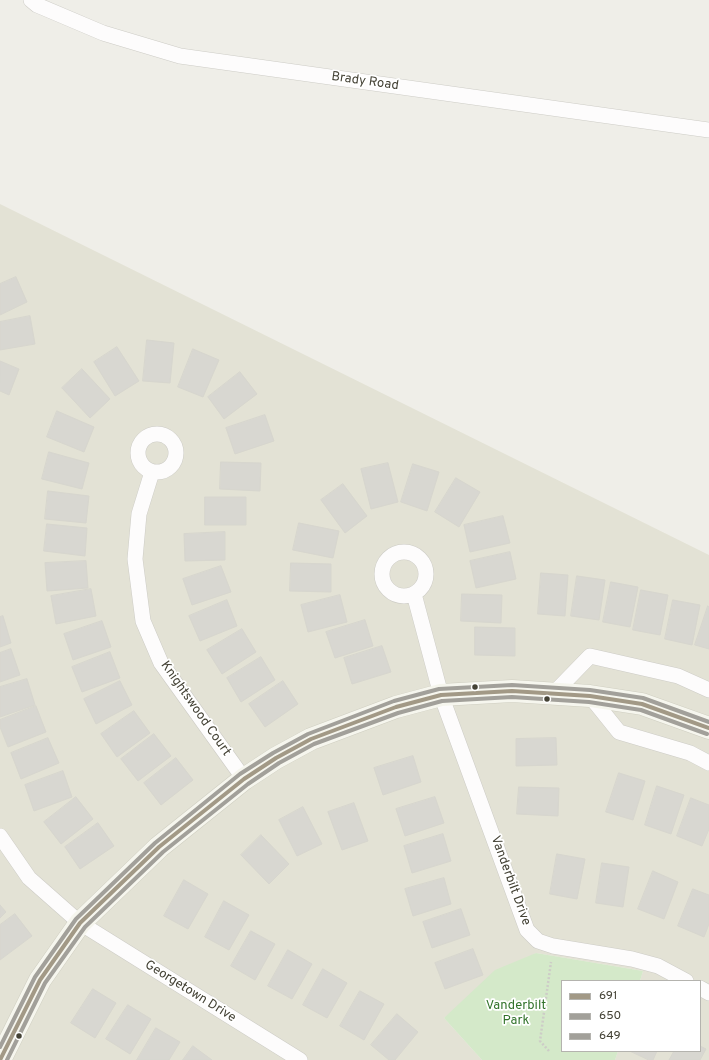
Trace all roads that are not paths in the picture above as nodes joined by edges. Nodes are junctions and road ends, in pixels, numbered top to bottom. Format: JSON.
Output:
{"nodes":[{"id":1,"x":31,"y":0,"type":"edge"},
{"id":2,"x":709,"y":130,"type":"edge"},
{"id":3,"x":152,"y":472,"type":"dead end"},
{"id":4,"x":414,"y":594,"type":"dead end"},
{"id":5,"x":709,"y":690,"type":"edge"},
{"id":6,"x":554,"y":693,"type":"junction"},
{"id":7,"x":441,"y":695,"type":"junction"},
{"id":8,"x":590,"y":696,"type":"junction"},
{"id":9,"x":709,"y":728,"type":"edge"},
{"id":10,"x":709,"y":763,"type":"edge"},
{"id":11,"x":244,"y":779,"type":"junction"},
{"id":12,"x":0,"y":836,"type":"edge"},
{"id":13,"x":80,"y":923,"type":"junction"},
{"id":14,"x":684,"y":980,"type":"edge"},
{"id":15,"x":0,"y":1060,"type":"edge"},
{"id":16,"x":300,"y":1060,"type":"edge"}],
"edges":[{"from":1,"to":2,"type":"street","name":"Brady Road"},
{"from":3,"to":11,"type":"street","name":"Knightswood Court"},
{"from":4,"to":7,"type":"street","name":"Vanderbilt Drive"},
{"from":5,"to":6,"type":"street"},
{"from":6,"to":7,"type":"street"},
{"from":6,"to":8,"type":"street"},
{"from":7,"to":11,"type":"street"},
{"from":7,"to":14,"type":"street","name":"Vanderbilt Drive"},
{"from":8,"to":9,"type":"street"},
{"from":8,"to":10,"type":"street"},
{"from":11,"to":13,"type":"street"},
{"from":12,"to":13,"type":"street","name":"Georgetown Drive"},
{"from":13,"to":15,"type":"street"},
{"from":13,"to":16,"type":"street","name":"Georgetown Drive"}]}
